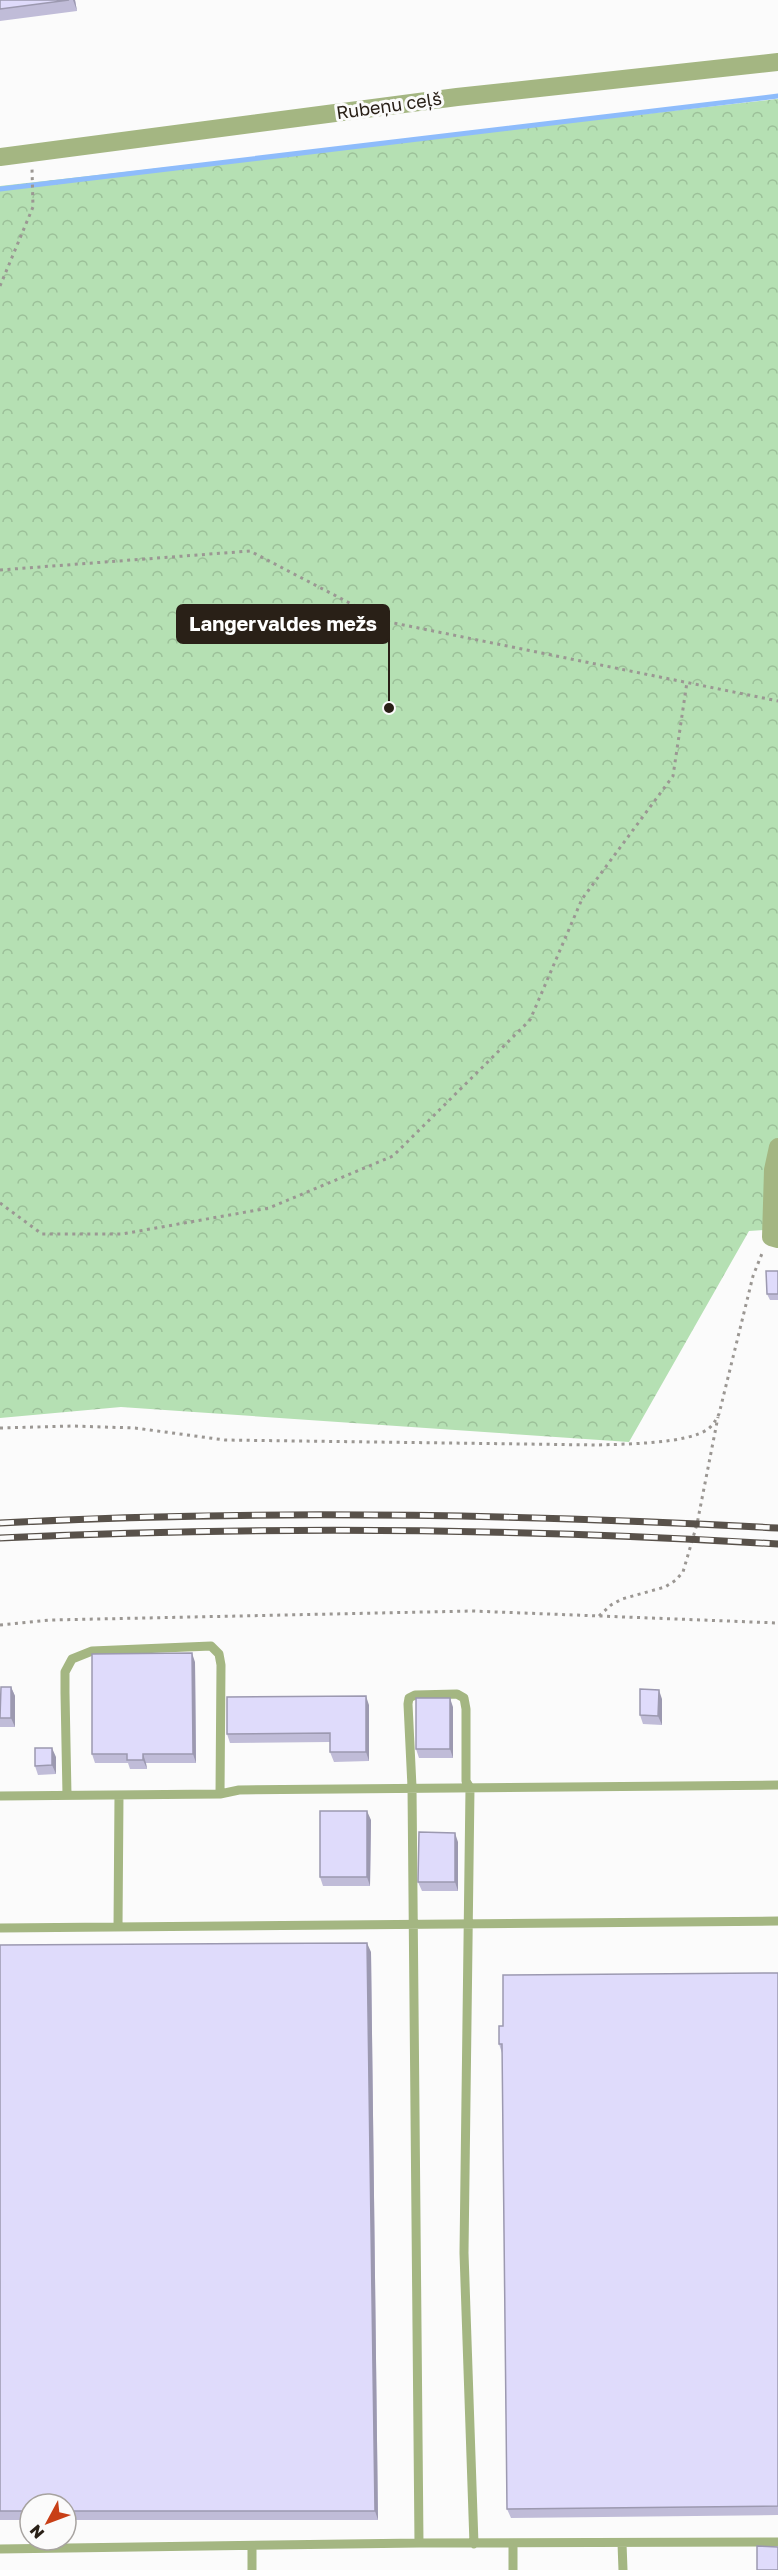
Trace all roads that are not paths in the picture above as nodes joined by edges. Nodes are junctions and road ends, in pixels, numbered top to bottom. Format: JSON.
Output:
{"nodes":[{"id":1,"x":778,"y":63,"type":"edge"},
{"id":2,"x":0,"y":157,"type":"edge"},
{"id":3,"x":778,"y":1147,"type":"edge"},
{"id":4,"x":774,"y":1238,"type":"edge"},
{"id":5,"x":778,"y":1785,"type":"edge"},
{"id":6,"x":412,"y":1787,"type":"junction"},
{"id":7,"x":470,"y":1788,"type":"junction"},
{"id":8,"x":220,"y":1794,"type":"junction"},
{"id":9,"x":67,"y":1795,"type":"junction"},
{"id":10,"x":119,"y":1795,"type":"junction"},
{"id":11,"x":0,"y":1796,"type":"edge"},
{"id":12,"x":778,"y":1921,"type":"edge"},
{"id":13,"x":412,"y":1923,"type":"junction"},
{"id":14,"x":466,"y":1924,"type":"junction"},
{"id":15,"x":118,"y":1927,"type":"junction"},
{"id":16,"x":0,"y":1928,"type":"edge"},
{"id":17,"x":778,"y":2542,"type":"edge"},
{"id":18,"x":419,"y":2543,"type":"junction"},
{"id":19,"x":622,"y":2543,"type":"junction"},
{"id":20,"x":474,"y":2544,"type":"junction"},
{"id":21,"x":513,"y":2544,"type":"junction"},
{"id":22,"x":252,"y":2546,"type":"junction"},
{"id":23,"x":0,"y":2549,"type":"edge"},
{"id":24,"x":252,"y":2570,"type":"edge"},
{"id":25,"x":513,"y":2570,"type":"edge"},
{"id":26,"x":623,"y":2570,"type":"edge"}],
"edges":[{"from":1,"to":2,"type":"street","name":"Rubeņu ceļš"},
{"from":3,"to":4,"type":"street"},
{"from":5,"to":7,"type":"lane"},
{"from":6,"to":7,"type":"lane"},
{"from":6,"to":7,"type":"lane"},
{"from":6,"to":8,"type":"lane"},
{"from":6,"to":13,"type":"lane"},
{"from":7,"to":14,"type":"lane"},
{"from":8,"to":9,"type":"lane"},
{"from":8,"to":10,"type":"lane"},
{"from":9,"to":10,"type":"lane"},
{"from":9,"to":11,"type":"lane"},
{"from":10,"to":15,"type":"lane"},
{"from":12,"to":14,"type":"lane"},
{"from":13,"to":14,"type":"lane"},
{"from":13,"to":15,"type":"lane"},
{"from":13,"to":18,"type":"lane"},
{"from":14,"to":20,"type":"lane"},
{"from":15,"to":16,"type":"lane"},
{"from":17,"to":19,"type":"lane"},
{"from":18,"to":20,"type":"lane"},
{"from":18,"to":22,"type":"lane"},
{"from":19,"to":21,"type":"lane"},
{"from":19,"to":26,"type":"lane"},
{"from":20,"to":21,"type":"lane"},
{"from":21,"to":25,"type":"lane"},
{"from":22,"to":23,"type":"lane"},
{"from":22,"to":24,"type":"lane"}]}
